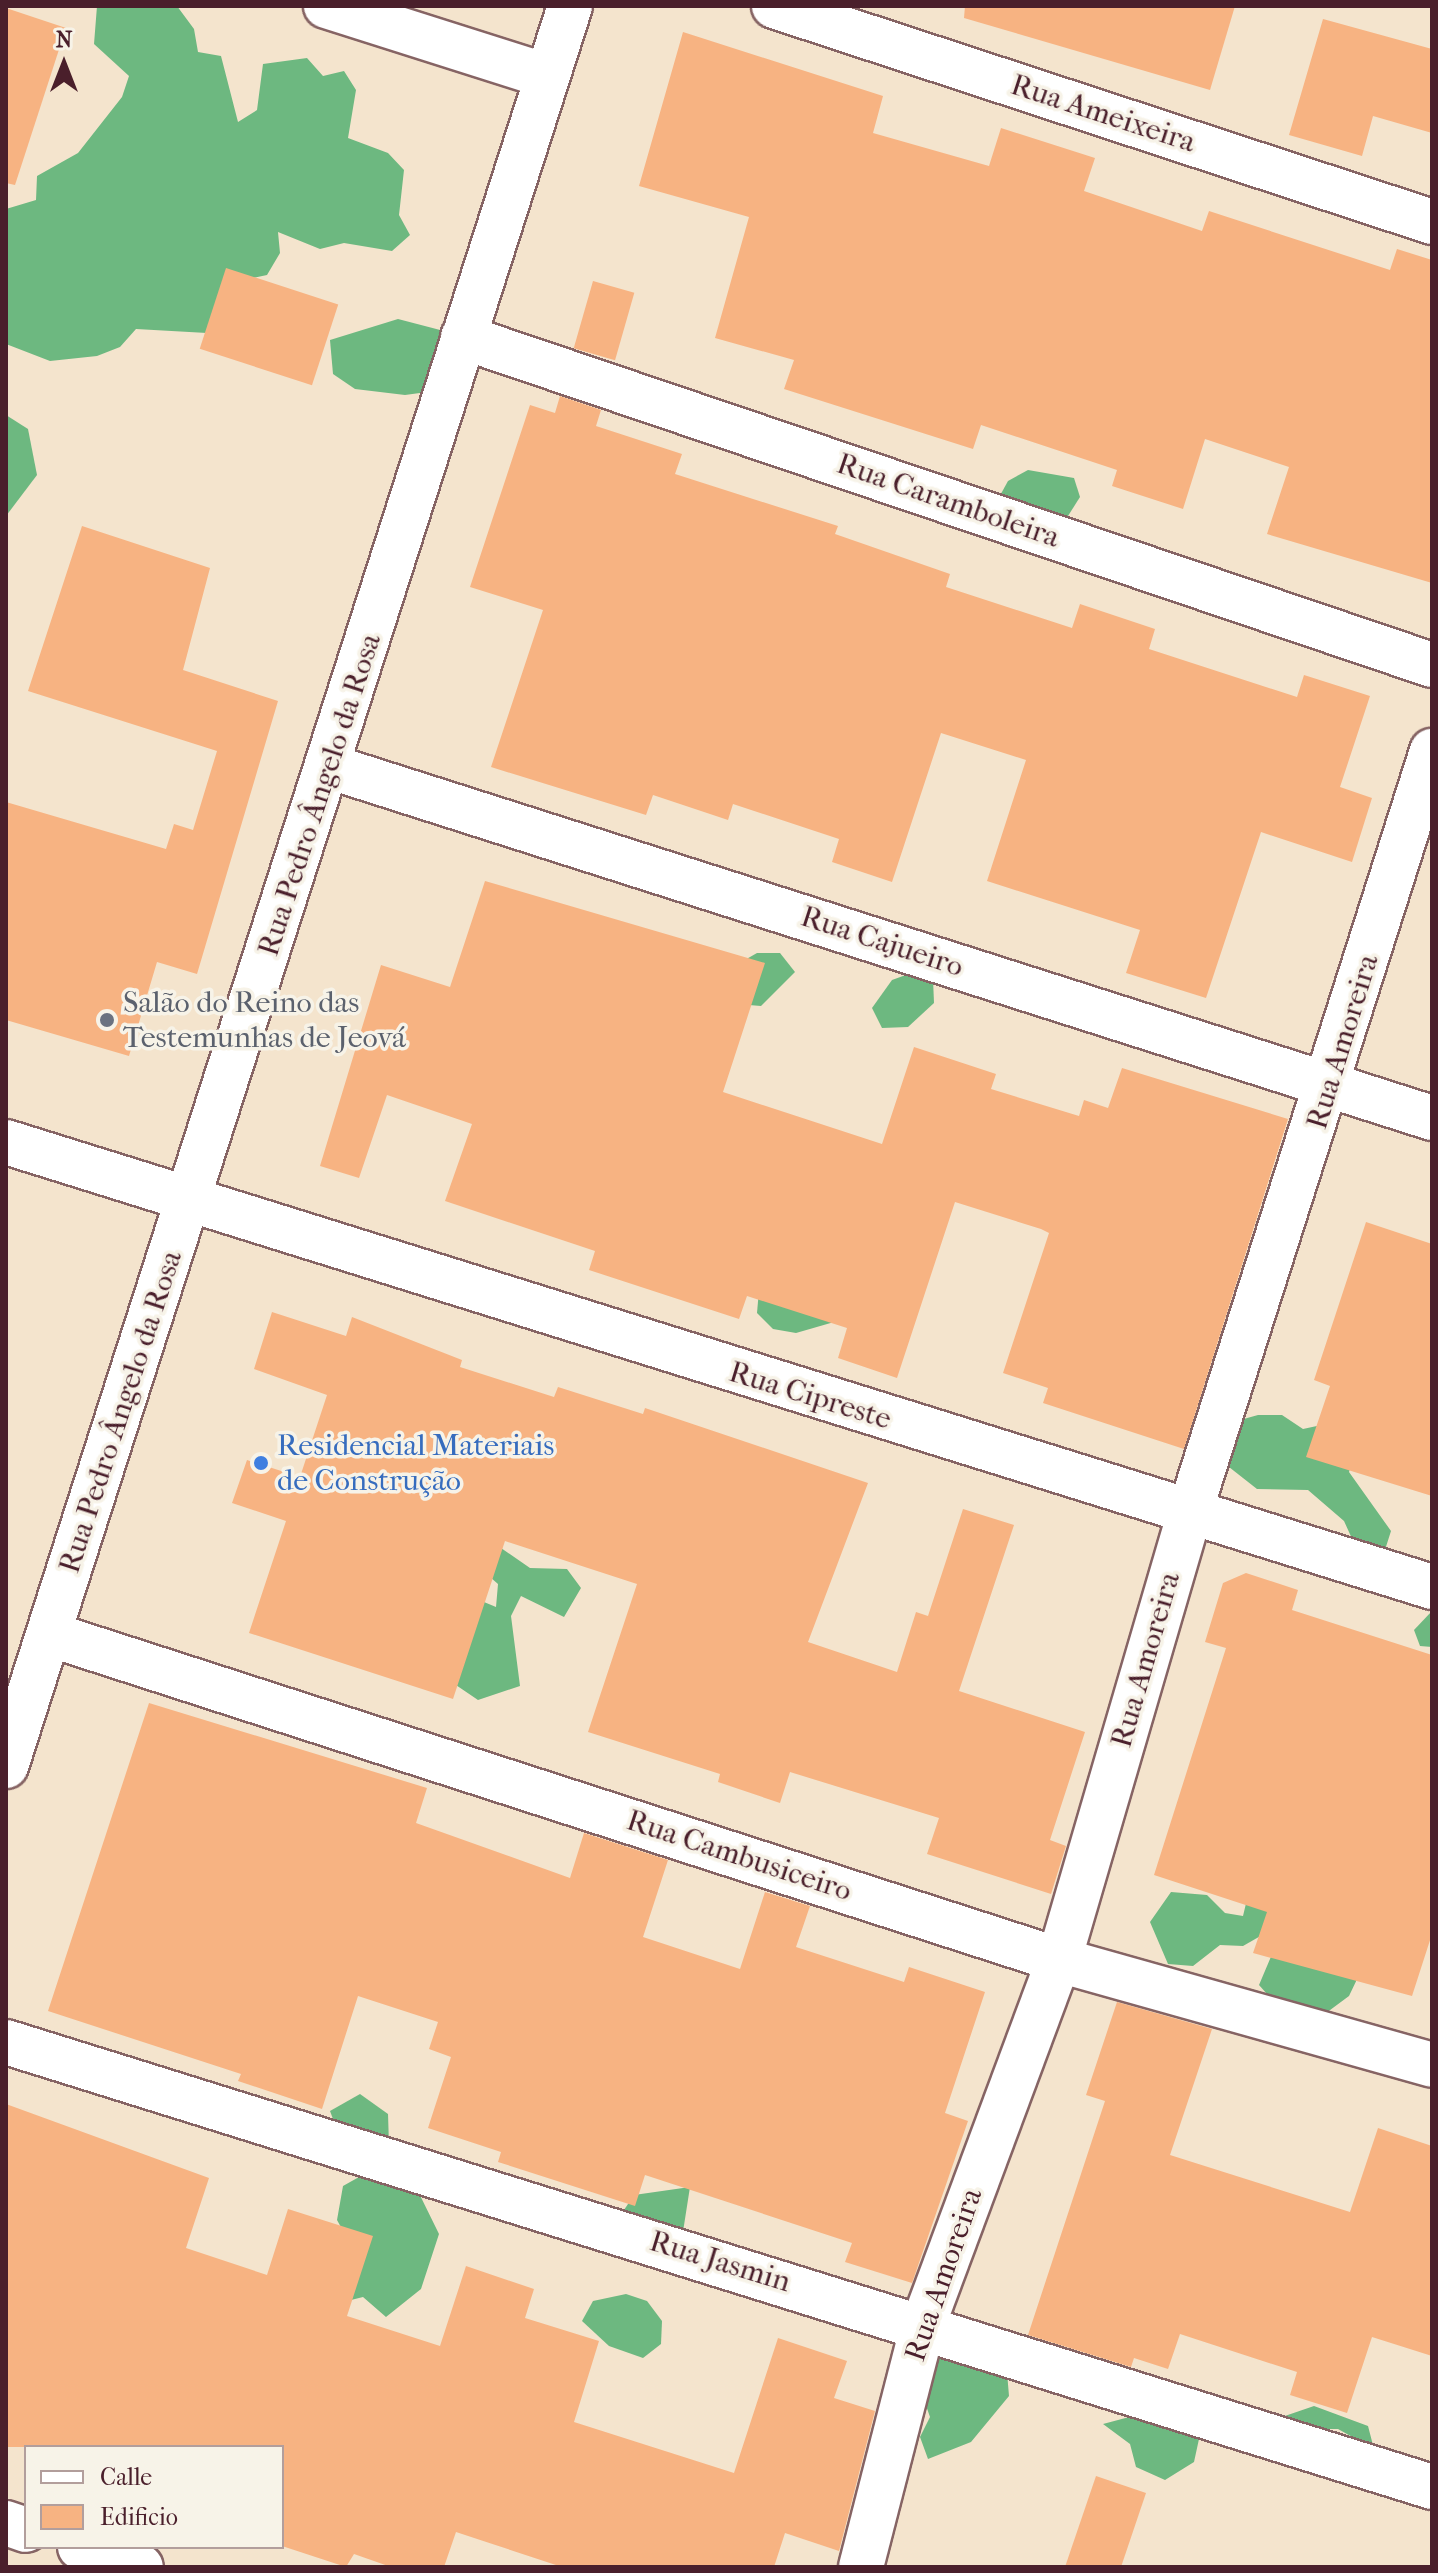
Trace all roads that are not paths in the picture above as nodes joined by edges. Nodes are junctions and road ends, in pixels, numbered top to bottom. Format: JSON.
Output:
{"nodes":[{"id":1,"x":326,"y":6,"type":"edge"},
{"id":2,"x":570,"y":6,"type":"edge"},
{"id":3,"x":774,"y":6,"type":"edge"},
{"id":4,"x":547,"y":76,"type":"junction"},
{"id":5,"x":1432,"y":222,"type":"edge"},
{"id":6,"x":463,"y":337,"type":"junction"},
{"id":7,"x":1432,"y":665,"type":"edge"},
{"id":8,"x":1432,"y":751,"type":"edge"},
{"id":9,"x":331,"y":767,"type":"junction"},
{"id":10,"x":1331,"y":1085,"type":"junction"},
{"id":11,"x":1432,"y":1118,"type":"edge"},
{"id":12,"x":6,"y":1142,"type":"edge"},
{"id":13,"x":188,"y":1202,"type":"junction"},
{"id":14,"x":1189,"y":1514,"type":"junction"},
{"id":15,"x":1432,"y":1587,"type":"edge"},
{"id":16,"x":49,"y":1634,"type":"junction"},
{"id":17,"x":6,"y":1766,"type":"edge"},
{"id":18,"x":1059,"y":1960,"type":"junction"},
{"id":19,"x":6,"y":2042,"type":"edge"},
{"id":20,"x":1432,"y":2065,"type":"edge"},
{"id":21,"x":923,"y":2325,"type":"junction"},
{"id":22,"x":1432,"y":2487,"type":"edge"},
{"id":23,"x":86,"y":2549,"type":"edge"},
{"id":24,"x":141,"y":2567,"type":"edge"},
{"id":25,"x":861,"y":2567,"type":"edge"}],
"edges":[{"from":1,"to":4,"type":"street"},
{"from":2,"to":4,"type":"street","name":"Rua Pedro Ângelo da Rosa"},
{"from":3,"to":5,"type":"street","name":"Rua Ameixeira"},
{"from":4,"to":6,"type":"street","name":"Rua Pedro Ângelo da Rosa"},
{"from":6,"to":7,"type":"street","name":"Rua Caramboleira"},
{"from":6,"to":9,"type":"street","name":"Rua Pedro Ângelo da Rosa"},
{"from":8,"to":10,"type":"street","name":"Rua Amoreira"},
{"from":9,"to":10,"type":"street","name":"Rua Cajueiro"},
{"from":9,"to":13,"type":"street","name":"Rua Pedro Ângelo da Rosa"},
{"from":10,"to":11,"type":"street","name":"Rua Cajueiro"},
{"from":10,"to":14,"type":"street","name":"Rua Amoreira"},
{"from":12,"to":13,"type":"street","name":"Rua Cipreste"},
{"from":13,"to":14,"type":"street","name":"Rua Cipreste"},
{"from":13,"to":16,"type":"street","name":"Rua Pedro Ângelo da Rosa"},
{"from":14,"to":15,"type":"street","name":"Rua Cipreste"},
{"from":14,"to":18,"type":"street","name":"Rua Amoreira"},
{"from":16,"to":17,"type":"street","name":"Rua Pedro Ângelo da Rosa"},
{"from":16,"to":18,"type":"street","name":"Rua Cambusiceiro"},
{"from":18,"to":20,"type":"street","name":"Rua Cambusiceiro"},
{"from":18,"to":21,"type":"street","name":"Rua Amoreira"},
{"from":19,"to":21,"type":"street","name":"Rua Jasmin"},
{"from":21,"to":22,"type":"street","name":"Rua Jasmin"},
{"from":21,"to":25,"type":"street","name":"Rua Amoreira"},
{"from":23,"to":24,"type":"street"}]}
